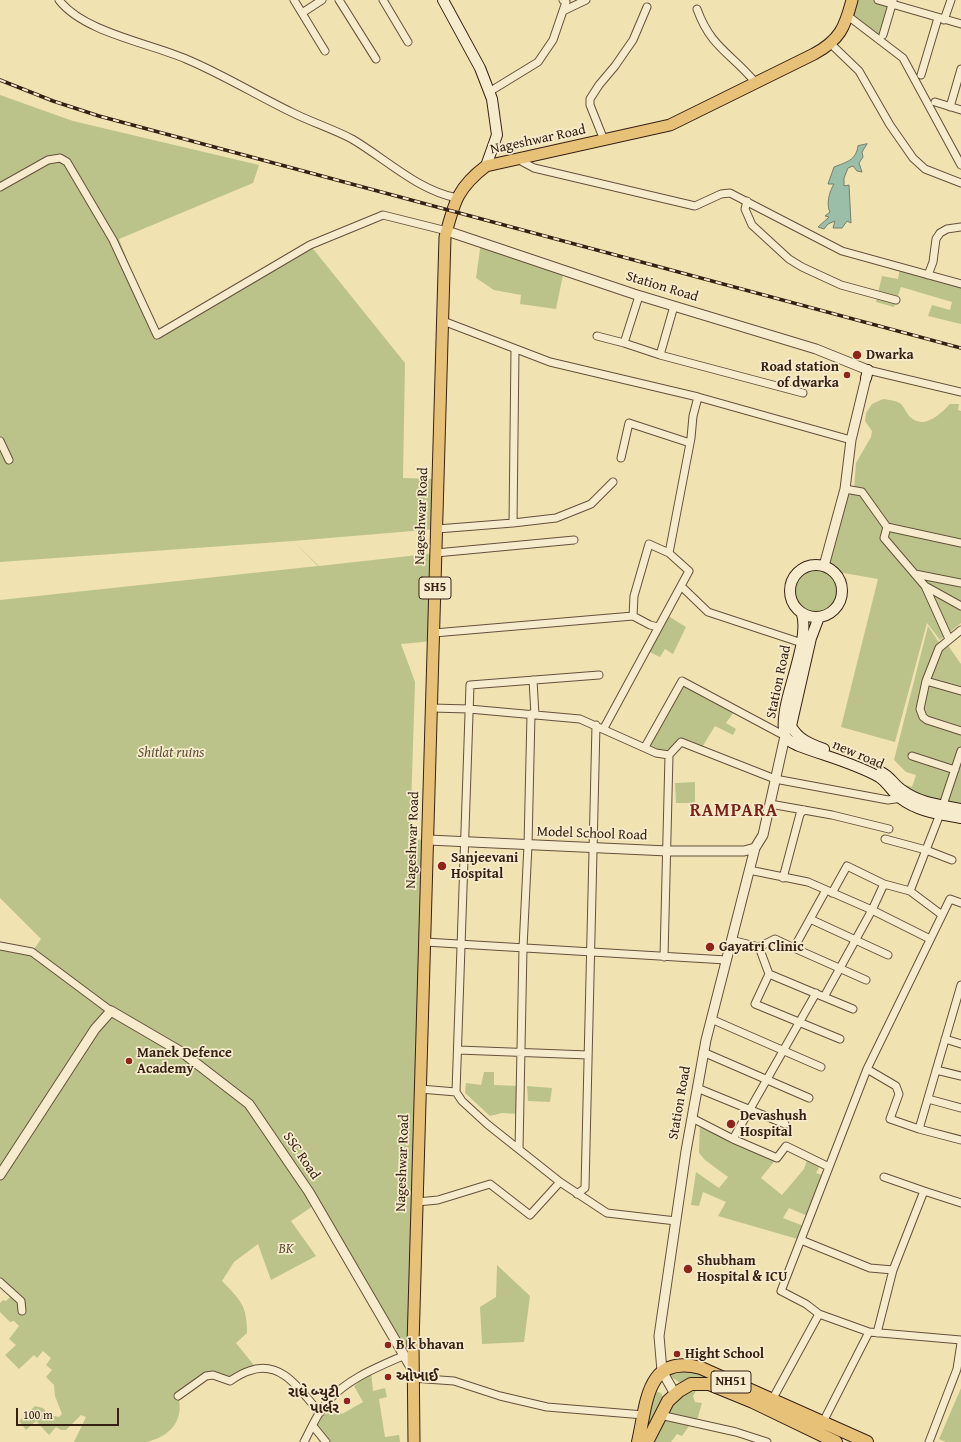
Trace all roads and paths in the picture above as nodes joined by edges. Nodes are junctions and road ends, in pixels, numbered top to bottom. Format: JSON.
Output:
{"nodes":[{"id":1,"x":59,"y":0,"type":"edge"},
{"id":2,"x":294,"y":0,"type":"edge"},
{"id":3,"x":322,"y":0,"type":"edge"},
{"id":4,"x":339,"y":0,"type":"edge"},
{"id":5,"x":383,"y":0,"type":"edge"},
{"id":6,"x":443,"y":0,"type":"edge"},
{"id":7,"x":563,"y":0,"type":"edge"},
{"id":8,"x":586,"y":0,"type":"edge"},
{"id":9,"x":852,"y":0,"type":"edge"},
{"id":10,"x":878,"y":0,"type":"edge"},
{"id":11,"x":951,"y":0,"type":"edge"},
{"id":12,"x":893,"y":2,"type":"edge"},
{"id":13,"x":647,"y":7,"type":"dead end"},
{"id":14,"x":697,"y":9,"type":"dead end"},
{"id":15,"x":563,"y":11,"type":"junction"},
{"id":16,"x":302,"y":13,"type":"junction"},
{"id":17,"x":848,"y":16,"type":"junction"},
{"id":18,"x":941,"y":19,"type":"junction"},
{"id":19,"x":961,"y":24,"type":"edge"},
{"id":20,"x":883,"y":35,"type":"dead end"},
{"id":21,"x":408,"y":42,"type":"dead end"},
{"id":22,"x":831,"y":44,"type":"junction"},
{"id":23,"x":325,"y":51,"type":"dead end"},
{"id":24,"x":376,"y":59,"type":"dead end"},
{"id":25,"x":961,"y":69,"type":"edge"},
{"id":26,"x":920,"y":76,"type":"dead end"},
{"id":27,"x":755,"y":82,"type":"junction"},
{"id":28,"x":489,"y":92,"type":"junction"},
{"id":29,"x":935,"y":102,"type":"dead end"},
{"id":30,"x":950,"y":107,"type":"junction"},
{"id":31,"x":961,"y":110,"type":"edge"},
{"id":32,"x":604,"y":140,"type":"junction"},
{"id":33,"x":519,"y":160,"type":"junction"},
{"id":34,"x":961,"y":165,"type":"edge"},
{"id":35,"x":486,"y":166,"type":"junction"},
{"id":36,"x":961,"y":183,"type":"edge"},
{"id":37,"x":0,"y":187,"type":"edge"},
{"id":38,"x":457,"y":198,"type":"junction"},
{"id":39,"x":747,"y":201,"type":"junction"},
{"id":40,"x":961,"y":227,"type":"edge"},
{"id":41,"x":447,"y":231,"type":"junction"},
{"id":42,"x":928,"y":275,"type":"junction"},
{"id":43,"x":961,"y":284,"type":"edge"},
{"id":44,"x":639,"y":296,"type":"junction"},
{"id":45,"x":896,"y":300,"type":"dead end"},
{"id":46,"x":674,"y":306,"type":"junction"},
{"id":47,"x":443,"y":321,"type":"junction"},
{"id":48,"x":597,"y":336,"type":"dead end"},
{"id":49,"x":624,"y":344,"type":"junction"},
{"id":50,"x":515,"y":349,"type":"junction"},
{"id":51,"x":660,"y":355,"type":"junction"},
{"id":52,"x":867,"y":374,"type":"junction"},
{"id":53,"x":961,"y":392,"type":"edge"},
{"id":54,"x":803,"y":393,"type":"dead end"},
{"id":55,"x":698,"y":397,"type":"junction"},
{"id":56,"x":851,"y":440,"type":"junction"},
{"id":57,"x":0,"y":441,"type":"edge"},
{"id":58,"x":690,"y":443,"type":"junction"},
{"id":59,"x":620,"y":458,"type":"dead end"},
{"id":60,"x":9,"y":460,"type":"dead end"},
{"id":61,"x":612,"y":482,"type":"dead end"},
{"id":62,"x":845,"y":489,"type":"junction"},
{"id":63,"x":513,"y":523,"type":"junction"},
{"id":64,"x":887,"y":527,"type":"junction"},
{"id":65,"x":437,"y":529,"type":"junction"},
{"id":66,"x":574,"y":540,"type":"dead end"},
{"id":67,"x":961,"y":543,"type":"edge"},
{"id":68,"x":436,"y":553,"type":"junction"},
{"id":69,"x":669,"y":553,"type":"junction"},
{"id":70,"x":824,"y":566,"type":"junction"},
{"id":71,"x":914,"y":574,"type":"junction"},
{"id":72,"x":961,"y":583,"type":"edge"},
{"id":73,"x":681,"y":586,"type":"junction"},
{"id":74,"x":924,"y":586,"type":"junction"},
{"id":75,"x":961,"y":606,"type":"edge"},
{"id":76,"x":802,"y":614,"type":"junction"},
{"id":77,"x":633,"y":616,"type":"junction"},
{"id":78,"x":819,"y":617,"type":"junction"},
{"id":79,"x":658,"y":627,"type":"junction"},
{"id":80,"x":961,"y":630,"type":"edge"},
{"id":81,"x":434,"y":633,"type":"junction"},
{"id":82,"x":949,"y":639,"type":"junction"},
{"id":83,"x":802,"y":642,"type":"junction"},
{"id":84,"x":600,"y":675,"type":"dead end"},
{"id":85,"x":533,"y":680,"type":"junction"},
{"id":86,"x":926,"y":681,"type":"junction"},
{"id":87,"x":961,"y":691,"type":"edge"},
{"id":88,"x":432,"y":708,"type":"junction"},
{"id":89,"x":470,"y":709,"type":"junction"},
{"id":90,"x":533,"y":715,"type":"junction"},
{"id":91,"x":596,"y":725,"type":"junction"},
{"id":92,"x":791,"y":726,"type":"junction"},
{"id":93,"x":604,"y":728,"type":"junction"},
{"id":94,"x":961,"y":731,"type":"edge"},
{"id":95,"x":785,"y":736,"type":"junction"},
{"id":96,"x":803,"y":739,"type":"junction"},
{"id":97,"x":645,"y":747,"type":"junction"},
{"id":98,"x":961,"y":751,"type":"edge"},
{"id":99,"x":669,"y":755,"type":"junction"},
{"id":100,"x":912,"y":756,"type":"dead end"},
{"id":101,"x":954,"y":770,"type":"junction"},
{"id":102,"x":775,"y":779,"type":"junction"},
{"id":103,"x":904,"y":796,"type":"junction"},
{"id":104,"x":770,"y":804,"type":"junction"},
{"id":105,"x":961,"y":809,"type":"edge"},
{"id":106,"x":804,"y":810,"type":"junction"},
{"id":107,"x":942,"y":810,"type":"junction"},
{"id":108,"x":961,"y":818,"type":"edge"},
{"id":109,"x":889,"y":829,"type":"dead end"},
{"id":110,"x":885,"y":839,"type":"dead end"},
{"id":111,"x":428,"y":840,"type":"junction"},
{"id":112,"x":465,"y":843,"type":"junction"},
{"id":113,"x":528,"y":846,"type":"junction"},
{"id":114,"x":593,"y":848,"type":"junction"},
{"id":115,"x":755,"y":848,"type":"junction"},
{"id":116,"x":926,"y":850,"type":"junction"},
{"id":117,"x":668,"y":851,"type":"junction"},
{"id":118,"x":952,"y":860,"type":"dead end"},
{"id":119,"x":749,"y":870,"type":"junction"},
{"id":120,"x":783,"y":878,"type":"junction"},
{"id":121,"x":884,"y":884,"type":"junction"},
{"id":122,"x":910,"y":891,"type":"junction"},
{"id":123,"x":829,"y":892,"type":"junction"},
{"id":124,"x":961,"y":903,"type":"edge"},
{"id":125,"x":872,"y":910,"type":"junction"},
{"id":126,"x":942,"y":915,"type":"junction"},
{"id":127,"x":810,"y":919,"type":"junction"},
{"id":128,"x":856,"y":939,"type":"junction"},
{"id":129,"x":930,"y":939,"type":"junction"},
{"id":130,"x":731,"y":940,"type":"junction"},
{"id":131,"x":425,"y":942,"type":"junction"},
{"id":132,"x":462,"y":944,"type":"junction"},
{"id":133,"x":0,"y":946,"type":"edge"},
{"id":134,"x":759,"y":947,"type":"junction"},
{"id":135,"x":522,"y":948,"type":"junction"},
{"id":136,"x":794,"y":948,"type":"junction"},
{"id":137,"x":590,"y":952,"type":"junction"},
{"id":138,"x":888,"y":955,"type":"dead end"},
{"id":139,"x":664,"y":957,"type":"junction"},
{"id":140,"x":726,"y":960,"type":"junction"},
{"id":141,"x":840,"y":968,"type":"junction"},
{"id":142,"x":769,"y":974,"type":"junction"},
{"id":143,"x":866,"y":980,"type":"dead end"},
{"id":144,"x":961,"y":985,"type":"edge"},
{"id":145,"x":816,"y":993,"type":"junction"},
{"id":146,"x":824,"y":997,"type":"junction"},
{"id":147,"x":853,"y":1009,"type":"dead end"},
{"id":148,"x":958,"y":1010,"type":"edge"},
{"id":149,"x":111,"y":1011,"type":"junction"},
{"id":150,"x":711,"y":1019,"type":"junction"},
{"id":151,"x":800,"y":1023,"type":"junction"},
{"id":152,"x":945,"y":1039,"type":"junction"},
{"id":153,"x":840,"y":1040,"type":"dead end"},
{"id":154,"x":961,"y":1044,"type":"edge"},
{"id":155,"x":458,"y":1050,"type":"junction"},
{"id":156,"x":783,"y":1051,"type":"junction"},
{"id":157,"x":703,"y":1052,"type":"junction"},
{"id":158,"x":520,"y":1053,"type":"junction"},
{"id":159,"x":588,"y":1055,"type":"junction"},
{"id":160,"x":821,"y":1067,"type":"dead end"},
{"id":161,"x":867,"y":1069,"type":"junction"},
{"id":162,"x":936,"y":1070,"type":"junction"},
{"id":163,"x":961,"y":1076,"type":"edge"},
{"id":164,"x":767,"y":1080,"type":"junction"},
{"id":165,"x":697,"y":1088,"type":"junction"},
{"id":166,"x":420,"y":1089,"type":"junction"},
{"id":167,"x":456,"y":1092,"type":"junction"},
{"id":168,"x":809,"y":1098,"type":"dead end"},
{"id":169,"x":928,"y":1099,"type":"junction"},
{"id":170,"x":961,"y":1108,"type":"edge"},
{"id":171,"x":750,"y":1109,"type":"junction"},
{"id":172,"x":692,"y":1118,"type":"junction"},
{"id":173,"x":785,"y":1124,"type":"dead end"},
{"id":174,"x":919,"y":1129,"type":"junction"},
{"id":175,"x":733,"y":1139,"type":"junction"},
{"id":176,"x":961,"y":1140,"type":"edge"},
{"id":177,"x":519,"y":1149,"type":"junction"},
{"id":178,"x":830,"y":1166,"type":"junction"},
{"id":179,"x":0,"y":1176,"type":"edge"},
{"id":180,"x":884,"y":1177,"type":"dead end"},
{"id":181,"x":560,"y":1182,"type":"junction"},
{"id":182,"x":924,"y":1191,"type":"junction"},
{"id":183,"x":577,"y":1194,"type":"junction"},
{"id":184,"x":417,"y":1202,"type":"junction"},
{"id":185,"x":961,"y":1203,"type":"edge"},
{"id":186,"x":676,"y":1221,"type":"junction"},
{"id":187,"x":801,"y":1240,"type":"junction"},
{"id":188,"x":893,"y":1270,"type":"junction"},
{"id":189,"x":0,"y":1282,"type":"edge"},
{"id":190,"x":22,"y":1311,"type":"dead end"},
{"id":191,"x":819,"y":1314,"type":"junction"},
{"id":192,"x":873,"y":1333,"type":"junction"},
{"id":193,"x":961,"y":1340,"type":"edge"},
{"id":194,"x":961,"y":1343,"type":"edge"},
{"id":195,"x":405,"y":1355,"type":"junction"},
{"id":196,"x":662,"y":1371,"type":"junction"},
{"id":197,"x":412,"y":1374,"type":"junction"},
{"id":198,"x":675,"y":1394,"type":"junction"},
{"id":199,"x":178,"y":1396,"type":"dead end"},
{"id":200,"x":772,"y":1400,"type":"junction"},
{"id":201,"x":320,"y":1413,"type":"junction"},
{"id":202,"x":644,"y":1415,"type":"junction"},
{"id":203,"x":660,"y":1415,"type":"junction"},
{"id":204,"x":822,"y":1422,"type":"junction"},
{"id":205,"x":313,"y":1426,"type":"junction"},
{"id":206,"x":304,"y":1442,"type":"edge"},
{"id":207,"x":326,"y":1442,"type":"edge"},
{"id":208,"x":414,"y":1442,"type":"edge"},
{"id":209,"x":638,"y":1442,"type":"edge"},
{"id":210,"x":648,"y":1442,"type":"edge"},
{"id":211,"x":767,"y":1442,"type":"edge"},
{"id":212,"x":836,"y":1442,"type":"edge"},
{"id":213,"x":867,"y":1442,"type":"edge"},
{"id":214,"x":929,"y":1442,"type":"edge"}],
"edges":[{"from":1,"to":38,"type":"street"},
{"from":2,"to":16,"type":"street"},
{"from":3,"to":16,"type":"street"},
{"from":4,"to":24,"type":"street"},
{"from":5,"to":21,"type":"street"},
{"from":6,"to":28,"type":"main road"},
{"from":7,"to":15,"type":"street"},
{"from":8,"to":15,"type":"street"},
{"from":9,"to":17,"type":"main road","name":"Nageshwar Road","number":"SH5"},
{"from":10,"to":12,"type":"street"},
{"from":11,"to":18,"type":"street"},
{"from":12,"to":18,"type":"street"},
{"from":12,"to":20,"type":"street"},
{"from":13,"to":32,"type":"street"},
{"from":14,"to":27,"type":"street"},
{"from":15,"to":28,"type":"street"},
{"from":16,"to":23,"type":"street"},
{"from":17,"to":22,"type":"main road","name":"Nageshwar Road","number":"SH5"},
{"from":17,"to":34,"type":"street"},
{"from":18,"to":19,"type":"street"},
{"from":18,"to":26,"type":"street"},
{"from":22,"to":27,"type":"main road","name":"Nageshwar Road","number":"SH5"},
{"from":22,"to":36,"type":"street"},
{"from":25,"to":30,"type":"street"},
{"from":27,"to":32,"type":"main road","name":"Nageshwar Road","number":"SH5"},
{"from":28,"to":35,"type":"main road"},
{"from":29,"to":30,"type":"street"},
{"from":30,"to":31,"type":"street"},
{"from":32,"to":33,"type":"main road","name":"Nageshwar Road","number":"SH5"},
{"from":33,"to":35,"type":"main road","name":"Nageshwar Road","number":"SH5"},
{"from":33,"to":39,"type":"street"},
{"from":35,"to":38,"type":"main road","name":"Nageshwar Road","number":"SH5"},
{"from":37,"to":41,"type":"street"},
{"from":38,"to":41,"type":"main road","name":"Nageshwar Road","number":"SH5"},
{"from":39,"to":42,"type":"street"},
{"from":39,"to":45,"type":"street"},
{"from":40,"to":42,"type":"street"},
{"from":41,"to":44,"type":"street","name":"Station Road"},
{"from":41,"to":47,"type":"main road","name":"Nageshwar Road","number":"SH5"},
{"from":42,"to":43,"type":"street"},
{"from":44,"to":46,"type":"street","name":"Station Road"},
{"from":44,"to":49,"type":"street"},
{"from":46,"to":51,"type":"street"},
{"from":46,"to":52,"type":"street","name":"Station Road"},
{"from":47,"to":50,"type":"street"},
{"from":47,"to":65,"type":"main road","name":"Nageshwar Road","number":"SH5"},
{"from":48,"to":49,"type":"street"},
{"from":49,"to":51,"type":"street"},
{"from":50,"to":55,"type":"street"},
{"from":50,"to":63,"type":"street"},
{"from":51,"to":54,"type":"street"},
{"from":52,"to":53,"type":"street"},
{"from":52,"to":56,"type":"street"},
{"from":55,"to":56,"type":"street"},
{"from":55,"to":58,"type":"street"},
{"from":56,"to":62,"type":"street"},
{"from":57,"to":60,"type":"street"},
{"from":58,"to":59,"type":"street"},
{"from":58,"to":69,"type":"street"},
{"from":61,"to":63,"type":"street"},
{"from":62,"to":64,"type":"street"},
{"from":62,"to":70,"type":"street"},
{"from":63,"to":65,"type":"street"},
{"from":64,"to":67,"type":"street"},
{"from":64,"to":71,"type":"street"},
{"from":65,"to":68,"type":"main road","name":"Nageshwar Road","number":"SH5"},
{"from":66,"to":68,"type":"street"},
{"from":68,"to":81,"type":"main road","name":"Nageshwar Road","number":"SH5"},
{"from":69,"to":73,"type":"street"},
{"from":69,"to":77,"type":"street"},
{"from":70,"to":76,"type":"main road","name":"Station Road"},
{"from":70,"to":78,"type":"main road"},
{"from":71,"to":72,"type":"street"},
{"from":71,"to":74,"type":"street"},
{"from":73,"to":79,"type":"street"},
{"from":73,"to":83,"type":"street"},
{"from":74,"to":75,"type":"street"},
{"from":74,"to":82,"type":"street"},
{"from":76,"to":78,"type":"main road"},
{"from":76,"to":83,"type":"main road","name":"Station Road"},
{"from":77,"to":79,"type":"street"},
{"from":77,"to":81,"type":"street"},
{"from":78,"to":92,"type":"main road"},
{"from":79,"to":93,"type":"street"},
{"from":80,"to":82,"type":"street"},
{"from":81,"to":88,"type":"main road","name":"Nageshwar Road","number":"SH5"},
{"from":82,"to":86,"type":"street"},
{"from":83,"to":95,"type":"main road","name":"Station Road"},
{"from":84,"to":85,"type":"street"},
{"from":85,"to":89,"type":"street"},
{"from":85,"to":90,"type":"street"},
{"from":86,"to":87,"type":"street"},
{"from":86,"to":94,"type":"street"},
{"from":88,"to":89,"type":"street"},
{"from":88,"to":111,"type":"main road","name":"Nageshwar Road","number":"SH5"},
{"from":89,"to":90,"type":"street"},
{"from":89,"to":112,"type":"street"},
{"from":90,"to":91,"type":"street"},
{"from":90,"to":113,"type":"street"},
{"from":91,"to":93,"type":"street"},
{"from":91,"to":114,"type":"street"},
{"from":92,"to":95,"type":"street"},
{"from":92,"to":96,"type":"main road","name":"new road"},
{"from":93,"to":97,"type":"street"},
{"from":95,"to":96,"type":"street"},
{"from":95,"to":97,"type":"street"},
{"from":95,"to":102,"type":"street","name":"Station Road"},
{"from":95,"to":103,"type":"main road","name":"new road"},
{"from":96,"to":103,"type":"main road","name":"new road"},
{"from":97,"to":99,"type":"street"},
{"from":98,"to":101,"type":"street"},
{"from":99,"to":102,"type":"street"},
{"from":99,"to":117,"type":"street"},
{"from":100,"to":101,"type":"street"},
{"from":101,"to":107,"type":"street"},
{"from":102,"to":103,"type":"street"},
{"from":102,"to":104,"type":"street"},
{"from":103,"to":107,"type":"main road","name":"new road"},
{"from":104,"to":106,"type":"street"},
{"from":104,"to":115,"type":"street","name":"Station Road"},
{"from":105,"to":107,"type":"main road","name":"new road"},
{"from":106,"to":109,"type":"street"},
{"from":106,"to":120,"type":"street"},
{"from":107,"to":108,"type":"main road","name":"new road"},
{"from":107,"to":116,"type":"street"},
{"from":110,"to":116,"type":"street"},
{"from":111,"to":112,"type":"street","name":"Model School Road"},
{"from":111,"to":131,"type":"main road","name":"Nageshwar Road","number":"SH5"},
{"from":112,"to":113,"type":"street","name":"Model School Road"},
{"from":112,"to":132,"type":"street"},
{"from":113,"to":114,"type":"street","name":"Model School Road"},
{"from":113,"to":135,"type":"street"},
{"from":114,"to":117,"type":"street","name":"Model School Road"},
{"from":114,"to":137,"type":"street"},
{"from":115,"to":117,"type":"street","name":"Model School Road"},
{"from":115,"to":119,"type":"street","name":"Station Road"},
{"from":116,"to":118,"type":"street"},
{"from":116,"to":122,"type":"street"},
{"from":117,"to":139,"type":"street"},
{"from":119,"to":120,"type":"street"},
{"from":119,"to":130,"type":"street","name":"Station Road"},
{"from":120,"to":123,"type":"street"},
{"from":121,"to":122,"type":"street"},
{"from":121,"to":123,"type":"street"},
{"from":121,"to":125,"type":"street"},
{"from":122,"to":126,"type":"street"},
{"from":123,"to":125,"type":"street"},
{"from":123,"to":127,"type":"street"},
{"from":124,"to":126,"type":"street"},
{"from":125,"to":128,"type":"street"},
{"from":125,"to":129,"type":"street"},
{"from":126,"to":129,"type":"street"},
{"from":127,"to":128,"type":"street"},
{"from":127,"to":136,"type":"street"},
{"from":128,"to":138,"type":"street"},
{"from":128,"to":141,"type":"street"},
{"from":129,"to":161,"type":"street"},
{"from":130,"to":134,"type":"street"},
{"from":130,"to":140,"type":"street","name":"Station Road"},
{"from":131,"to":132,"type":"street"},
{"from":131,"to":166,"type":"main road","name":"Nageshwar Road","number":"SH5"},
{"from":132,"to":135,"type":"street"},
{"from":132,"to":155,"type":"street"},
{"from":133,"to":149,"type":"street","name":"SSC Road"},
{"from":134,"to":136,"type":"street"},
{"from":134,"to":142,"type":"street"},
{"from":135,"to":137,"type":"street"},
{"from":135,"to":158,"type":"street"},
{"from":136,"to":141,"type":"street"},
{"from":137,"to":139,"type":"street"},
{"from":137,"to":159,"type":"street"},
{"from":139,"to":140,"type":"street"},
{"from":140,"to":150,"type":"street","name":"Station Road"},
{"from":141,"to":143,"type":"street"},
{"from":141,"to":146,"type":"street"},
{"from":142,"to":145,"type":"street"},
{"from":142,"to":151,"type":"street"},
{"from":144,"to":148,"type":"street"},
{"from":145,"to":146,"type":"street"},
{"from":145,"to":151,"type":"street"},
{"from":146,"to":147,"type":"street"},
{"from":148,"to":152,"type":"street"},
{"from":149,"to":179,"type":"street"},
{"from":149,"to":195,"type":"street","name":"SSC Road"},
{"from":150,"to":156,"type":"street"},
{"from":150,"to":157,"type":"street","name":"Station Road"},
{"from":151,"to":153,"type":"street"},
{"from":151,"to":156,"type":"street"},
{"from":152,"to":154,"type":"street"},
{"from":152,"to":162,"type":"street"},
{"from":155,"to":158,"type":"street"},
{"from":155,"to":167,"type":"street"},
{"from":156,"to":160,"type":"street"},
{"from":156,"to":164,"type":"street"},
{"from":157,"to":164,"type":"street"},
{"from":157,"to":165,"type":"street","name":"Station Road"},
{"from":158,"to":159,"type":"street"},
{"from":158,"to":177,"type":"street"},
{"from":159,"to":183,"type":"street"},
{"from":161,"to":174,"type":"street"},
{"from":161,"to":178,"type":"street"},
{"from":162,"to":163,"type":"street"},
{"from":162,"to":169,"type":"street"},
{"from":164,"to":168,"type":"street"},
{"from":164,"to":171,"type":"street"},
{"from":165,"to":171,"type":"street"},
{"from":165,"to":172,"type":"street","name":"Station Road"},
{"from":166,"to":167,"type":"street"},
{"from":166,"to":184,"type":"main road","name":"Nageshwar Road","number":"SH5"},
{"from":167,"to":177,"type":"street"},
{"from":169,"to":170,"type":"street"},
{"from":169,"to":174,"type":"street"},
{"from":171,"to":173,"type":"street"},
{"from":171,"to":175,"type":"street"},
{"from":172,"to":175,"type":"street"},
{"from":172,"to":186,"type":"street","name":"Station Road"},
{"from":174,"to":176,"type":"street"},
{"from":175,"to":178,"type":"street"},
{"from":177,"to":181,"type":"street"},
{"from":178,"to":187,"type":"street"},
{"from":180,"to":182,"type":"street"},
{"from":181,"to":183,"type":"street"},
{"from":181,"to":184,"type":"street"},
{"from":182,"to":185,"type":"street"},
{"from":182,"to":188,"type":"street"},
{"from":183,"to":186,"type":"street"},
{"from":184,"to":197,"type":"main road","name":"Nageshwar Road","number":"SH5"},
{"from":186,"to":196,"type":"street","name":"Station Road"},
{"from":187,"to":188,"type":"street"},
{"from":187,"to":191,"type":"street"},
{"from":188,"to":192,"type":"street"},
{"from":189,"to":190,"type":"street"},
{"from":191,"to":192,"type":"street"},
{"from":191,"to":200,"type":"street"},
{"from":192,"to":193,"type":"street"},
{"from":192,"to":204,"type":"street"},
{"from":194,"to":214,"type":"street"},
{"from":195,"to":197,"type":"street","name":"SSC Road"},
{"from":195,"to":201,"type":"street"},
{"from":196,"to":198,"type":"street","name":"Station Road"},
{"from":196,"to":200,"type":"highway","number":"NH51"},
{"from":196,"to":202,"type":"highway"},
{"from":197,"to":202,"type":"street"},
{"from":197,"to":208,"type":"main road","name":"Nageshwar Road","number":"SH5"},
{"from":198,"to":203,"type":"highway","number":"NH51"},
{"from":198,"to":212,"type":"highway","number":"NH51"},
{"from":199,"to":201,"type":"street"},
{"from":200,"to":204,"type":"highway","number":"NH51"},
{"from":201,"to":205,"type":"street"},
{"from":202,"to":209,"type":"highway"},
{"from":203,"to":210,"type":"highway","number":"NH51"},
{"from":203,"to":211,"type":"street"},
{"from":204,"to":213,"type":"highway","number":"NH51"},
{"from":205,"to":206,"type":"street"},
{"from":205,"to":207,"type":"street"}]}
